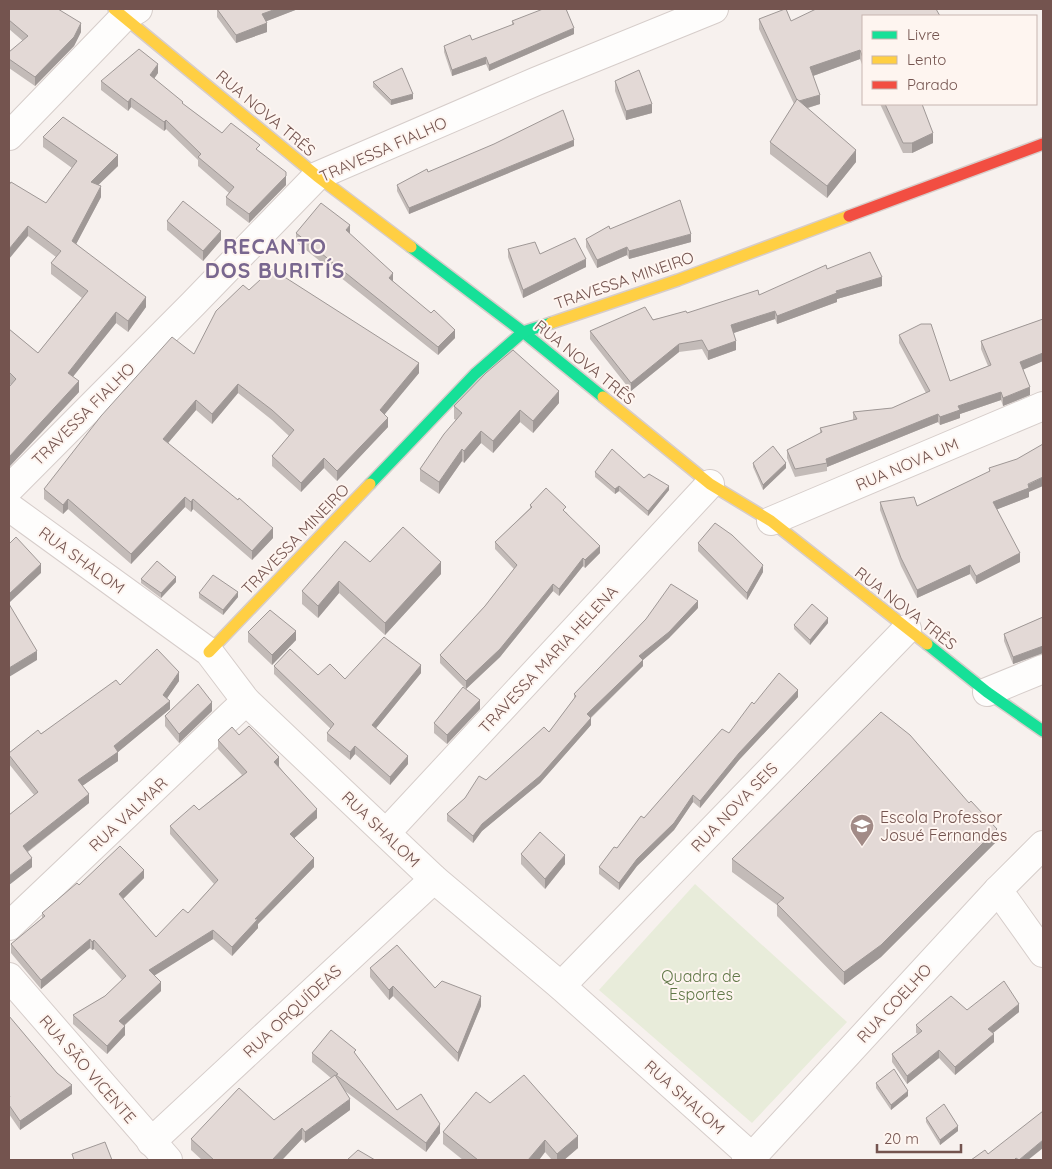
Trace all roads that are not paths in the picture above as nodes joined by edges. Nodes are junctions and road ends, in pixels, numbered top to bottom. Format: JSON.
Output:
{"nodes":[{"id":1,"x":714,"y":9,"type":"edge"},
{"id":2,"x":125,"y":11,"type":"edge"},
{"id":3,"x":9,"y":136,"type":"edge"},
{"id":4,"x":1043,"y":144,"type":"edge"},
{"id":5,"x":317,"y":176,"type":"junction"},
{"id":6,"x":522,"y":332,"type":"junction"},
{"id":7,"x":1043,"y":406,"type":"edge"},
{"id":8,"x":710,"y":484,"type":"junction"},
{"id":9,"x":9,"y":489,"type":"edge"},
{"id":10,"x":9,"y":507,"type":"edge"},
{"id":11,"x":771,"y":521,"type":"junction"},
{"id":12,"x":907,"y":629,"type":"junction"},
{"id":13,"x":208,"y":652,"type":"junction"},
{"id":14,"x":1043,"y":669,"type":"edge"},
{"id":15,"x":987,"y":692,"type":"junction"},
{"id":16,"x":246,"y":701,"type":"junction"},
{"id":17,"x":1043,"y":731,"type":"edge"},
{"id":18,"x":386,"y":833,"type":"junction"},
{"id":19,"x":1043,"y":845,"type":"edge"},
{"id":20,"x":434,"y":879,"type":"junction"},
{"id":21,"x":998,"y":890,"type":"junction"},
{"id":22,"x":9,"y":926,"type":"edge"},
{"id":23,"x":1043,"y":953,"type":"edge"},
{"id":24,"x":9,"y":977,"type":"edge"},
{"id":25,"x":561,"y":986,"type":"junction"},
{"id":26,"x":159,"y":1151,"type":"edge"},
{"id":27,"x":749,"y":1159,"type":"edge"}],
"edges":[{"from":1,"to":5,"type":"street","name":"TRAVESSA FIALHO"},
{"from":2,"to":3,"type":"street"},
{"from":2,"to":5,"type":"street","name":"RUA NOVA TRÊS"},
{"from":4,"to":6,"type":"street","name":"TRAVESSA MINEIRO"},
{"from":5,"to":6,"type":"street","name":"RUA NOVA TRÊS"},
{"from":5,"to":9,"type":"street","name":"TRAVESSA FIALHO"},
{"from":6,"to":8,"type":"street","name":"RUA NOVA TRÊS"},
{"from":6,"to":13,"type":"street","name":"TRAVESSA MINEIRO"},
{"from":7,"to":11,"type":"street","name":"RUA NOVA UM"},
{"from":8,"to":11,"type":"street","name":"RUA NOVA TRÊS"},
{"from":8,"to":18,"type":"street","name":"TRAVESSA MARIA HELENA"},
{"from":10,"to":13,"type":"street","name":"RUA SHALOM"},
{"from":11,"to":12,"type":"street","name":"RUA NOVA TRÊS"},
{"from":12,"to":15,"type":"street","name":"RUA NOVA TRÊS"},
{"from":12,"to":25,"type":"street","name":"RUA NOVA SEIS"},
{"from":13,"to":16,"type":"street","name":"RUA SHALOM"},
{"from":14,"to":15,"type":"street"},
{"from":15,"to":17,"type":"street","name":"RUA NOVA TRÊS"},
{"from":16,"to":18,"type":"street","name":"RUA SHALOM"},
{"from":16,"to":22,"type":"street","name":"RUA VALMAR"},
{"from":18,"to":20,"type":"street","name":"RUA SHALOM"},
{"from":19,"to":21,"type":"street","name":"RUA COELHO"},
{"from":20,"to":25,"type":"street","name":"RUA SHALOM"},
{"from":20,"to":26,"type":"street","name":"RUA ORQUÍDEAS"},
{"from":21,"to":23,"type":"street"},
{"from":21,"to":27,"type":"street","name":"RUA COELHO"},
{"from":24,"to":26,"type":"street","name":"RUA SÃO VICENTE"},
{"from":25,"to":27,"type":"street","name":"RUA SHALOM"}]}
